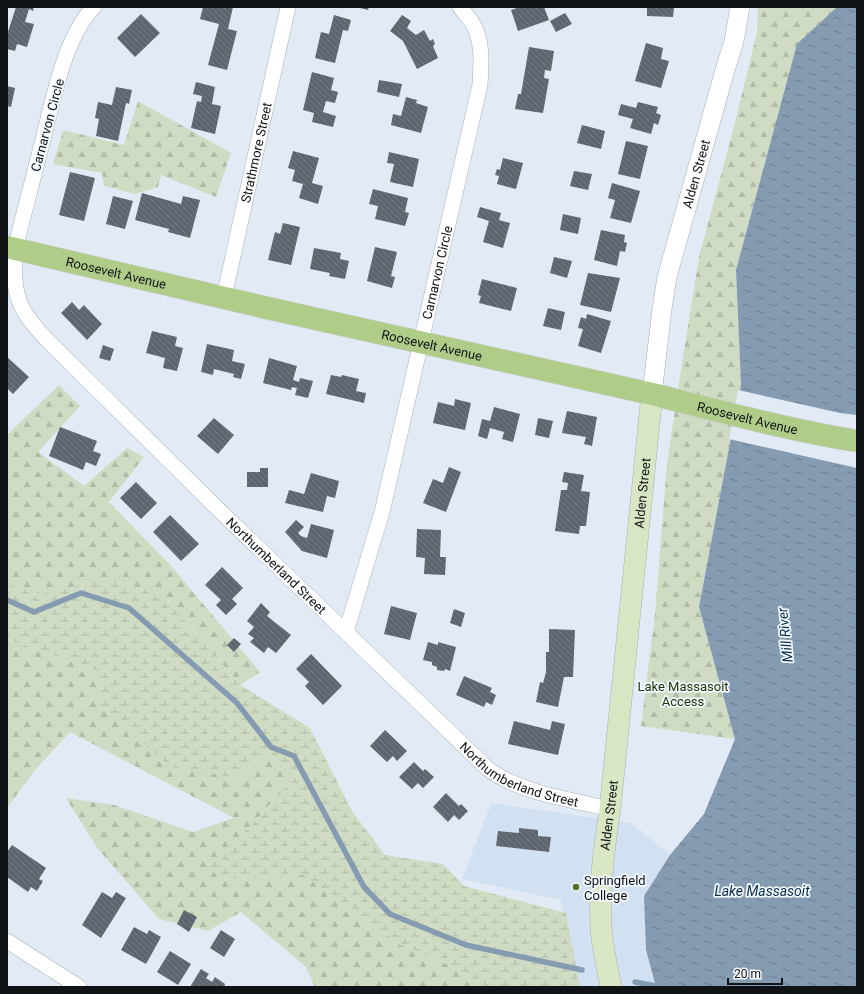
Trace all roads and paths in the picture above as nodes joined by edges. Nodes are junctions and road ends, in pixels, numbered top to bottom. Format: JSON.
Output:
{"nodes":[{"id":1,"x":94,"y":7,"type":"edge"},
{"id":2,"x":288,"y":7,"type":"edge"},
{"id":3,"x":460,"y":7,"type":"edge"},
{"id":4,"x":740,"y":7,"type":"edge"},
{"id":5,"x":11,"y":248,"type":"edge"},
{"id":6,"x":224,"y":297,"type":"junction"},
{"id":7,"x":421,"y":343,"type":"junction"},
{"id":8,"x":652,"y":394,"type":"junction"},
{"id":9,"x":857,"y":441,"type":"edge"},
{"id":10,"x":346,"y":632,"type":"junction"},
{"id":11,"x":610,"y":810,"type":"junction"},
{"id":12,"x":7,"y":941,"type":"edge"},
{"id":13,"x":79,"y":987,"type":"edge"},
{"id":14,"x":611,"y":987,"type":"edge"}],
"edges":[{"from":1,"to":5,"type":"street","name":"Carnarvon Circle"},
{"from":2,"to":6,"type":"street","name":"Strathmore Street"},
{"from":3,"to":7,"type":"street","name":"Carnarvon Circle"},
{"from":4,"to":8,"type":"street","name":"Alden Street"},
{"from":5,"to":6,"type":"main road","name":"Roosevelt Avenue"},
{"from":5,"to":10,"type":"street","name":"Northumberland Street"},
{"from":6,"to":7,"type":"main road","name":"Roosevelt Avenue"},
{"from":7,"to":8,"type":"main road","name":"Roosevelt Avenue"},
{"from":7,"to":10,"type":"street","name":"Carnarvon Circle"},
{"from":8,"to":9,"type":"main road","name":"Roosevelt Avenue"},
{"from":8,"to":11,"type":"main road","name":"Alden Street"},
{"from":10,"to":11,"type":"street","name":"Northumberland Street"},
{"from":11,"to":14,"type":"main road","name":"Alden Street"},
{"from":12,"to":13,"type":"street"}]}
